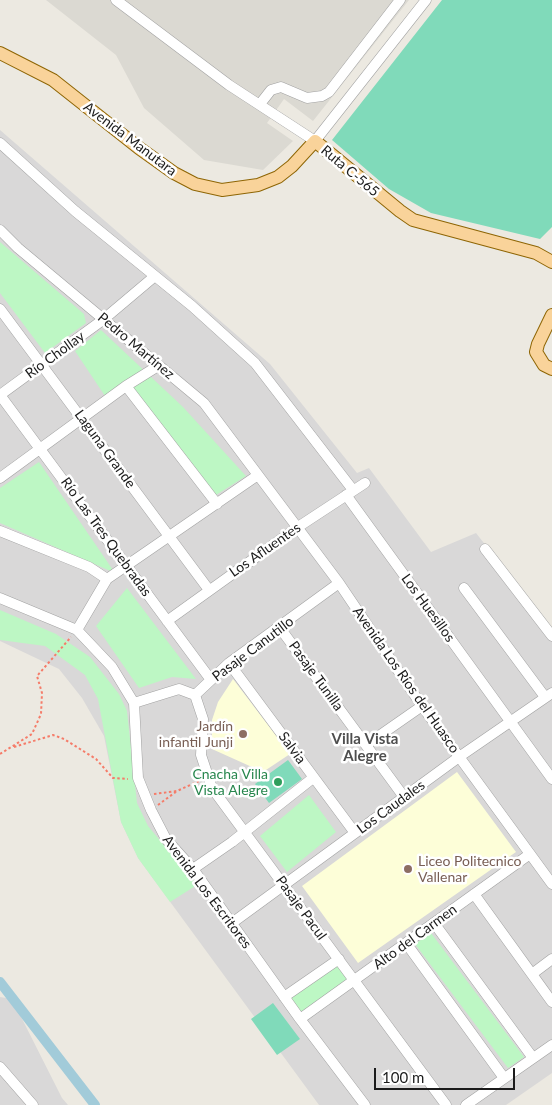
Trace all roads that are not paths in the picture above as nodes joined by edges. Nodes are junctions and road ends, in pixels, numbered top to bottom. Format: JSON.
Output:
{"nodes":[{"id":1,"x":116,"y":0,"type":"edge"},
{"id":2,"x":400,"y":0,"type":"edge"},
{"id":3,"x":426,"y":0,"type":"edge"},
{"id":4,"x":0,"y":53,"type":"edge"},
{"id":5,"x":260,"y":104,"type":"junction"},
{"id":6,"x":315,"y":141,"type":"junction"},
{"id":7,"x":0,"y":143,"type":"edge"},
{"id":8,"x":0,"y":230,"type":"edge"},
{"id":9,"x":552,"y":262,"type":"edge"},
{"id":10,"x":155,"y":276,"type":"junction"},
{"id":11,"x":0,"y":309,"type":"edge"},
{"id":12,"x":552,"y":314,"type":"edge"},
{"id":13,"x":104,"y":319,"type":"junction"},
{"id":14,"x":43,"y":364,"type":"junction"},
{"id":15,"x":158,"y":366,"type":"junction"},
{"id":16,"x":552,"y":369,"type":"edge"},
{"id":17,"x":126,"y":386,"type":"junction"},
{"id":18,"x":0,"y":395,"type":"edge"},
{"id":19,"x":82,"y":418,"type":"junction"},
{"id":20,"x":40,"y":449,"type":"junction"},
{"id":21,"x":258,"y":475,"type":"junction"},
{"id":22,"x":0,"y":478,"type":"edge"},
{"id":23,"x":365,"y":483,"type":"dead end"},
{"id":24,"x":350,"y":493,"type":"junction"},
{"id":25,"x":216,"y":504,"type":"junction"},
{"id":26,"x":298,"y":527,"type":"junction"},
{"id":27,"x":0,"y":531,"type":"edge"},
{"id":28,"x":169,"y":536,"type":"junction"},
{"id":29,"x":485,"y":549,"type":"dead end"},
{"id":30,"x":127,"y":567,"type":"junction"},
{"id":31,"x":108,"y":579,"type":"junction"},
{"id":32,"x":339,"y":583,"type":"junction"},
{"id":33,"x":464,"y":588,"type":"dead end"},
{"id":34,"x":210,"y":590,"type":"junction"},
{"id":35,"x":0,"y":598,"type":"edge"},
{"id":36,"x":167,"y":621,"type":"junction"},
{"id":37,"x":280,"y":628,"type":"junction"},
{"id":38,"x":77,"y":630,"type":"junction"},
{"id":39,"x":552,"y":636,"type":"edge"},
{"id":40,"x":229,"y":664,"type":"junction"},
{"id":41,"x":211,"y":680,"type":"junction"},
{"id":42,"x":195,"y":695,"type":"junction"},
{"id":43,"x":548,"y":695,"type":"edge"},
{"id":44,"x":134,"y":703,"type":"junction"},
{"id":45,"x":422,"y":706,"type":"junction"},
{"id":46,"x":511,"y":721,"type":"junction"},
{"id":47,"x":366,"y":745,"type":"junction"},
{"id":48,"x":459,"y":757,"type":"junction"},
{"id":49,"x":313,"y":778,"type":"junction"},
{"id":50,"x":552,"y":779,"type":"edge"},
{"id":51,"x":404,"y":797,"type":"junction"},
{"id":52,"x":244,"y":832,"type":"junction"},
{"id":53,"x":355,"y":833,"type":"junction"},
{"id":54,"x":530,"y":854,"type":"junction"},
{"id":55,"x":193,"y":869,"type":"junction"},
{"id":56,"x":552,"y":884,"type":"edge"},
{"id":57,"x":284,"y":885,"type":"junction"},
{"id":58,"x":474,"y":894,"type":"junction"},
{"id":59,"x":232,"y":923,"type":"junction"},
{"id":60,"x":434,"y":923,"type":"junction"},
{"id":61,"x":406,"y":943,"type":"junction"},
{"id":62,"x":339,"y":959,"type":"junction"},
{"id":63,"x":552,"y":959,"type":"edge"},
{"id":64,"x":532,"y":974,"type":"junction"},
{"id":65,"x":354,"y":980,"type":"junction"},
{"id":66,"x":284,"y":997,"type":"junction"},
{"id":67,"x":552,"y":1002,"type":"edge"},
{"id":68,"x":300,"y":1019,"type":"junction"},
{"id":69,"x":552,"y":1045,"type":"edge"},
{"id":70,"x":533,"y":1058,"type":"junction"},
{"id":71,"x":0,"y":1067,"type":"edge"},
{"id":72,"x":4,"y":1077,"type":"edge"},
{"id":73,"x":504,"y":1078,"type":"junction"},
{"id":74,"x":33,"y":1105,"type":"edge"},
{"id":75,"x":365,"y":1105,"type":"edge"},
{"id":76,"x":446,"y":1105,"type":"edge"},
{"id":77,"x":466,"y":1105,"type":"edge"}],
"edges":[{"from":1,"to":5,"type":"street"},
{"from":2,"to":5,"type":"street"},
{"from":3,"to":6,"type":"street","name":"Ruta C-565"},
{"from":4,"to":6,"type":"main road","name":"Avenida Manutara"},
{"from":5,"to":6,"type":"street"},
{"from":6,"to":9,"type":"main road","name":"Ruta C-565"},
{"from":7,"to":10,"type":"street","name":"Los Huesillos"},
{"from":8,"to":13,"type":"street","name":"Pedro Martínez"},
{"from":10,"to":13,"type":"street","name":"Río Chollay"},
{"from":10,"to":24,"type":"street","name":"Los Huesillos"},
{"from":11,"to":14,"type":"street","name":"Laguna Grande"},
{"from":12,"to":16,"type":"main road"},
{"from":13,"to":14,"type":"street","name":"Río Chollay"},
{"from":13,"to":15,"type":"street","name":"Pedro Martínez"},
{"from":14,"to":18,"type":"street","name":"Río Chollay"},
{"from":14,"to":19,"type":"street","name":"Laguna Grande"},
{"from":15,"to":17,"type":"street"},
{"from":15,"to":21,"type":"street","name":"Pedro Martínez"},
{"from":17,"to":19,"type":"street"},
{"from":17,"to":25,"type":"street"},
{"from":18,"to":20,"type":"street","name":"Río Las Tres Quebradas"},
{"from":19,"to":20,"type":"street"},
{"from":19,"to":28,"type":"street","name":"Laguna Grande"},
{"from":20,"to":22,"type":"street"},
{"from":20,"to":30,"type":"street","name":"Río Las Tres Quebradas"},
{"from":21,"to":25,"type":"street"},
{"from":21,"to":26,"type":"street","name":"Avenida Los Ríos del Huasco"},
{"from":23,"to":24,"type":"street","name":"Los Afluentes"},
{"from":24,"to":26,"type":"street","name":"Los Afluentes"},
{"from":24,"to":46,"type":"street","name":"Los Huesillos"},
{"from":25,"to":28,"type":"street"},
{"from":26,"to":32,"type":"street","name":"Avenida Los Ríos del Huasco"},
{"from":26,"to":34,"type":"street","name":"Los Afluentes"},
{"from":27,"to":31,"type":"street"},
{"from":28,"to":30,"type":"street"},
{"from":28,"to":34,"type":"street","name":"Laguna Grande"},
{"from":29,"to":39,"type":"street"},
{"from":30,"to":31,"type":"street"},
{"from":30,"to":36,"type":"street","name":"Río Las Tres Quebradas"},
{"from":31,"to":38,"type":"street"},
{"from":32,"to":37,"type":"street","name":"Pasaje Canutillo"},
{"from":32,"to":45,"type":"street","name":"Avenida Los Ríos del Huasco"},
{"from":33,"to":43,"type":"street"},
{"from":34,"to":36,"type":"street","name":"Los Afluentes"},
{"from":35,"to":38,"type":"street","name":"Avenida Los Escritores"},
{"from":36,"to":41,"type":"street","name":"Río Las Tres Quebradas"},
{"from":37,"to":40,"type":"street","name":"Pasaje Canutillo"},
{"from":37,"to":47,"type":"street","name":"Pasaje Tunilla"},
{"from":38,"to":44,"type":"street","name":"Avenida Los Escritores"},
{"from":40,"to":41,"type":"street","name":"Pasaje Canutillo"},
{"from":40,"to":49,"type":"street","name":"Salvia"},
{"from":41,"to":42,"type":"street","name":"Pasaje Canutillo"},
{"from":42,"to":44,"type":"street"},
{"from":42,"to":52,"type":"street","name":"Pasaje Pacul"},
{"from":43,"to":46,"type":"street","name":"Los Caudales"},
{"from":44,"to":55,"type":"street","name":"Avenida Los Escritores"},
{"from":45,"to":47,"type":"street"},
{"from":45,"to":48,"type":"street","name":"Avenida Los Ríos del Huasco"},
{"from":46,"to":48,"type":"street","name":"Los Caudales"},
{"from":46,"to":50,"type":"street","name":"Los Huesillos"},
{"from":47,"to":51,"type":"street","name":"Pasaje Tunilla"},
{"from":48,"to":51,"type":"street","name":"Los Caudales"},
{"from":48,"to":54,"type":"street","name":"Avenida Los Ríos del Huasco"},
{"from":49,"to":52,"type":"street"},
{"from":49,"to":53,"type":"street","name":"Salvia"},
{"from":51,"to":53,"type":"street","name":"Los Caudales"},
{"from":52,"to":55,"type":"street"},
{"from":52,"to":57,"type":"street","name":"Pasaje Pacul"},
{"from":53,"to":57,"type":"street","name":"Los Caudales"},
{"from":54,"to":56,"type":"street","name":"Avenida Los Ríos del Huasco"},
{"from":54,"to":58,"type":"street","name":"Alto del Carmen"},
{"from":55,"to":59,"type":"street","name":"Avenida Los Escritores"},
{"from":57,"to":59,"type":"street","name":"Los Caudales"},
{"from":57,"to":62,"type":"street","name":"Pasaje Pacul"},
{"from":58,"to":60,"type":"street","name":"Alto del Carmen"},
{"from":58,"to":64,"type":"street"},
{"from":59,"to":66,"type":"street","name":"Avenida Los Escritores"},
{"from":60,"to":61,"type":"street","name":"Alto del Carmen"},
{"from":60,"to":70,"type":"street"},
{"from":61,"to":65,"type":"street","name":"Alto del Carmen"},
{"from":61,"to":73,"type":"street"},
{"from":62,"to":65,"type":"street","name":"Pasaje Pacul"},
{"from":62,"to":66,"type":"street"},
{"from":63,"to":64,"type":"street"},
{"from":64,"to":67,"type":"street"},
{"from":65,"to":68,"type":"street","name":"Alto del Carmen"},
{"from":65,"to":76,"type":"street","name":"Pasaje Pacul"},
{"from":66,"to":68,"type":"street","name":"Avenida Los Escritores"},
{"from":68,"to":75,"type":"street","name":"Avenida Los Escritores"},
{"from":69,"to":70,"type":"street"},
{"from":70,"to":73,"type":"street"},
{"from":71,"to":72,"type":"street"},
{"from":72,"to":74,"type":"street"},
{"from":73,"to":77,"type":"street"}]}
